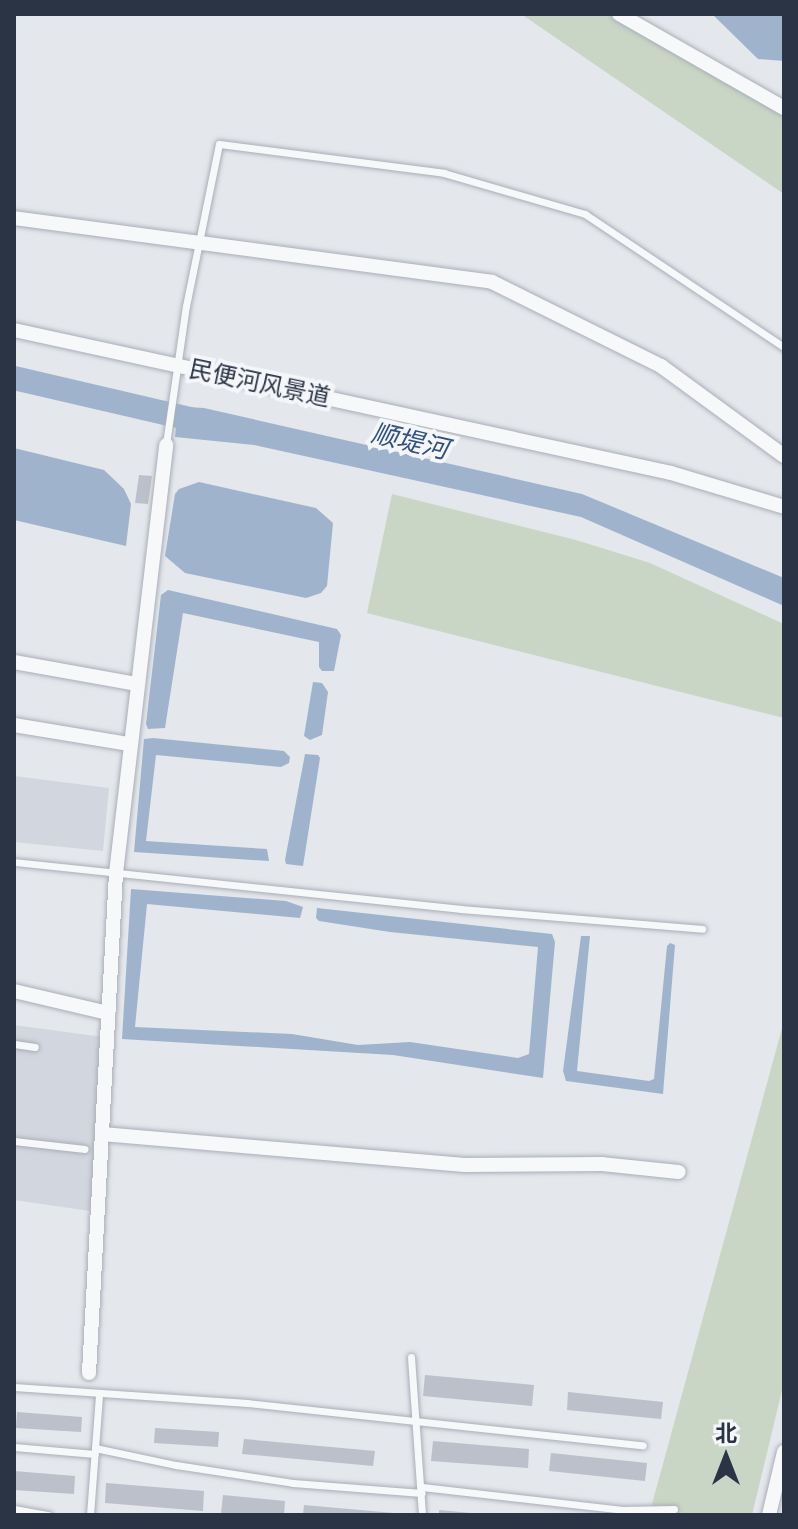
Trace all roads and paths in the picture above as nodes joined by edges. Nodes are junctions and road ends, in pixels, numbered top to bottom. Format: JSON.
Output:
{"nodes":[{"id":1,"x":619,"y":14,"type":"edge"},
{"id":2,"x":784,"y":108,"type":"edge"},
{"id":3,"x":14,"y":218,"type":"edge"},
{"id":4,"x":198,"y":243,"type":"junction"},
{"id":5,"x":14,"y":330,"type":"edge"},
{"id":6,"x":784,"y":347,"type":"edge"},
{"id":7,"x":177,"y":369,"type":"junction"},
{"id":8,"x":166,"y":445,"type":"joint"},
{"id":9,"x":784,"y":456,"type":"edge"},
{"id":10,"x":784,"y":507,"type":"edge"},
{"id":11,"x":14,"y":662,"type":"edge"},
{"id":12,"x":136,"y":684,"type":"junction"},
{"id":13,"x":14,"y":725,"type":"edge"},
{"id":14,"x":129,"y":744,"type":"junction"},
{"id":15,"x":14,"y":862,"type":"edge"},
{"id":16,"x":116,"y":873,"type":"junction"},
{"id":17,"x":702,"y":929,"type":"dead end"},
{"id":18,"x":14,"y":991,"type":"edge"},
{"id":19,"x":108,"y":1013,"type":"junction"},
{"id":20,"x":14,"y":1044,"type":"edge"},
{"id":21,"x":35,"y":1047,"type":"dead end"},
{"id":22,"x":102,"y":1134,"type":"junction"},
{"id":23,"x":14,"y":1141,"type":"edge"},
{"id":24,"x":85,"y":1149,"type":"dead end"},
{"id":25,"x":679,"y":1172,"type":"dead end"},
{"id":26,"x":411,"y":1357,"type":"dead end"},
{"id":27,"x":89,"y":1373,"type":"dead end"},
{"id":28,"x":14,"y":1387,"type":"edge"},
{"id":29,"x":99,"y":1394,"type":"junction"},
{"id":30,"x":417,"y":1422,"type":"junction"},
{"id":31,"x":643,"y":1445,"type":"dead end"},
{"id":32,"x":14,"y":1447,"type":"edge"},
{"id":33,"x":95,"y":1451,"type":"junction"},
{"id":34,"x":784,"y":1452,"type":"edge"},
{"id":35,"x":422,"y":1490,"type":"junction"},
{"id":36,"x":14,"y":1509,"type":"edge"},
{"id":37,"x":674,"y":1509,"type":"dead end"},
{"id":38,"x":48,"y":1515,"type":"edge"},
{"id":39,"x":90,"y":1515,"type":"edge"},
{"id":40,"x":422,"y":1515,"type":"edge"},
{"id":41,"x":769,"y":1515,"type":"edge"}],
"edges":[{"from":1,"to":2,"type":"street"},
{"from":3,"to":4,"type":"street"},
{"from":4,"to":6,"type":"lane"},
{"from":4,"to":7,"type":"lane"},
{"from":4,"to":9,"type":"street"},
{"from":5,"to":7,"type":"street","name":"民便河风景道"},
{"from":7,"to":8,"type":"lane"},
{"from":7,"to":10,"type":"street","name":"民便河风景道"},
{"from":8,"to":12,"type":"street"},
{"from":11,"to":12,"type":"street"},
{"from":12,"to":14,"type":"street"},
{"from":13,"to":14,"type":"street"},
{"from":14,"to":16,"type":"street"},
{"from":15,"to":16,"type":"lane"},
{"from":16,"to":17,"type":"lane"},
{"from":16,"to":19,"type":"street"},
{"from":18,"to":19,"type":"street"},
{"from":19,"to":22,"type":"street"},
{"from":20,"to":21,"type":"lane"},
{"from":22,"to":25,"type":"street"},
{"from":22,"to":27,"type":"street"},
{"from":23,"to":24,"type":"lane"},
{"from":26,"to":30,"type":"lane"},
{"from":28,"to":29,"type":"lane"},
{"from":29,"to":30,"type":"lane"},
{"from":29,"to":33,"type":"lane"},
{"from":30,"to":31,"type":"lane"},
{"from":30,"to":35,"type":"lane"},
{"from":32,"to":33,"type":"lane"},
{"from":33,"to":35,"type":"lane"},
{"from":33,"to":39,"type":"lane"},
{"from":34,"to":41,"type":"street"},
{"from":35,"to":37,"type":"lane"},
{"from":35,"to":40,"type":"lane"},
{"from":36,"to":38,"type":"lane"}]}
